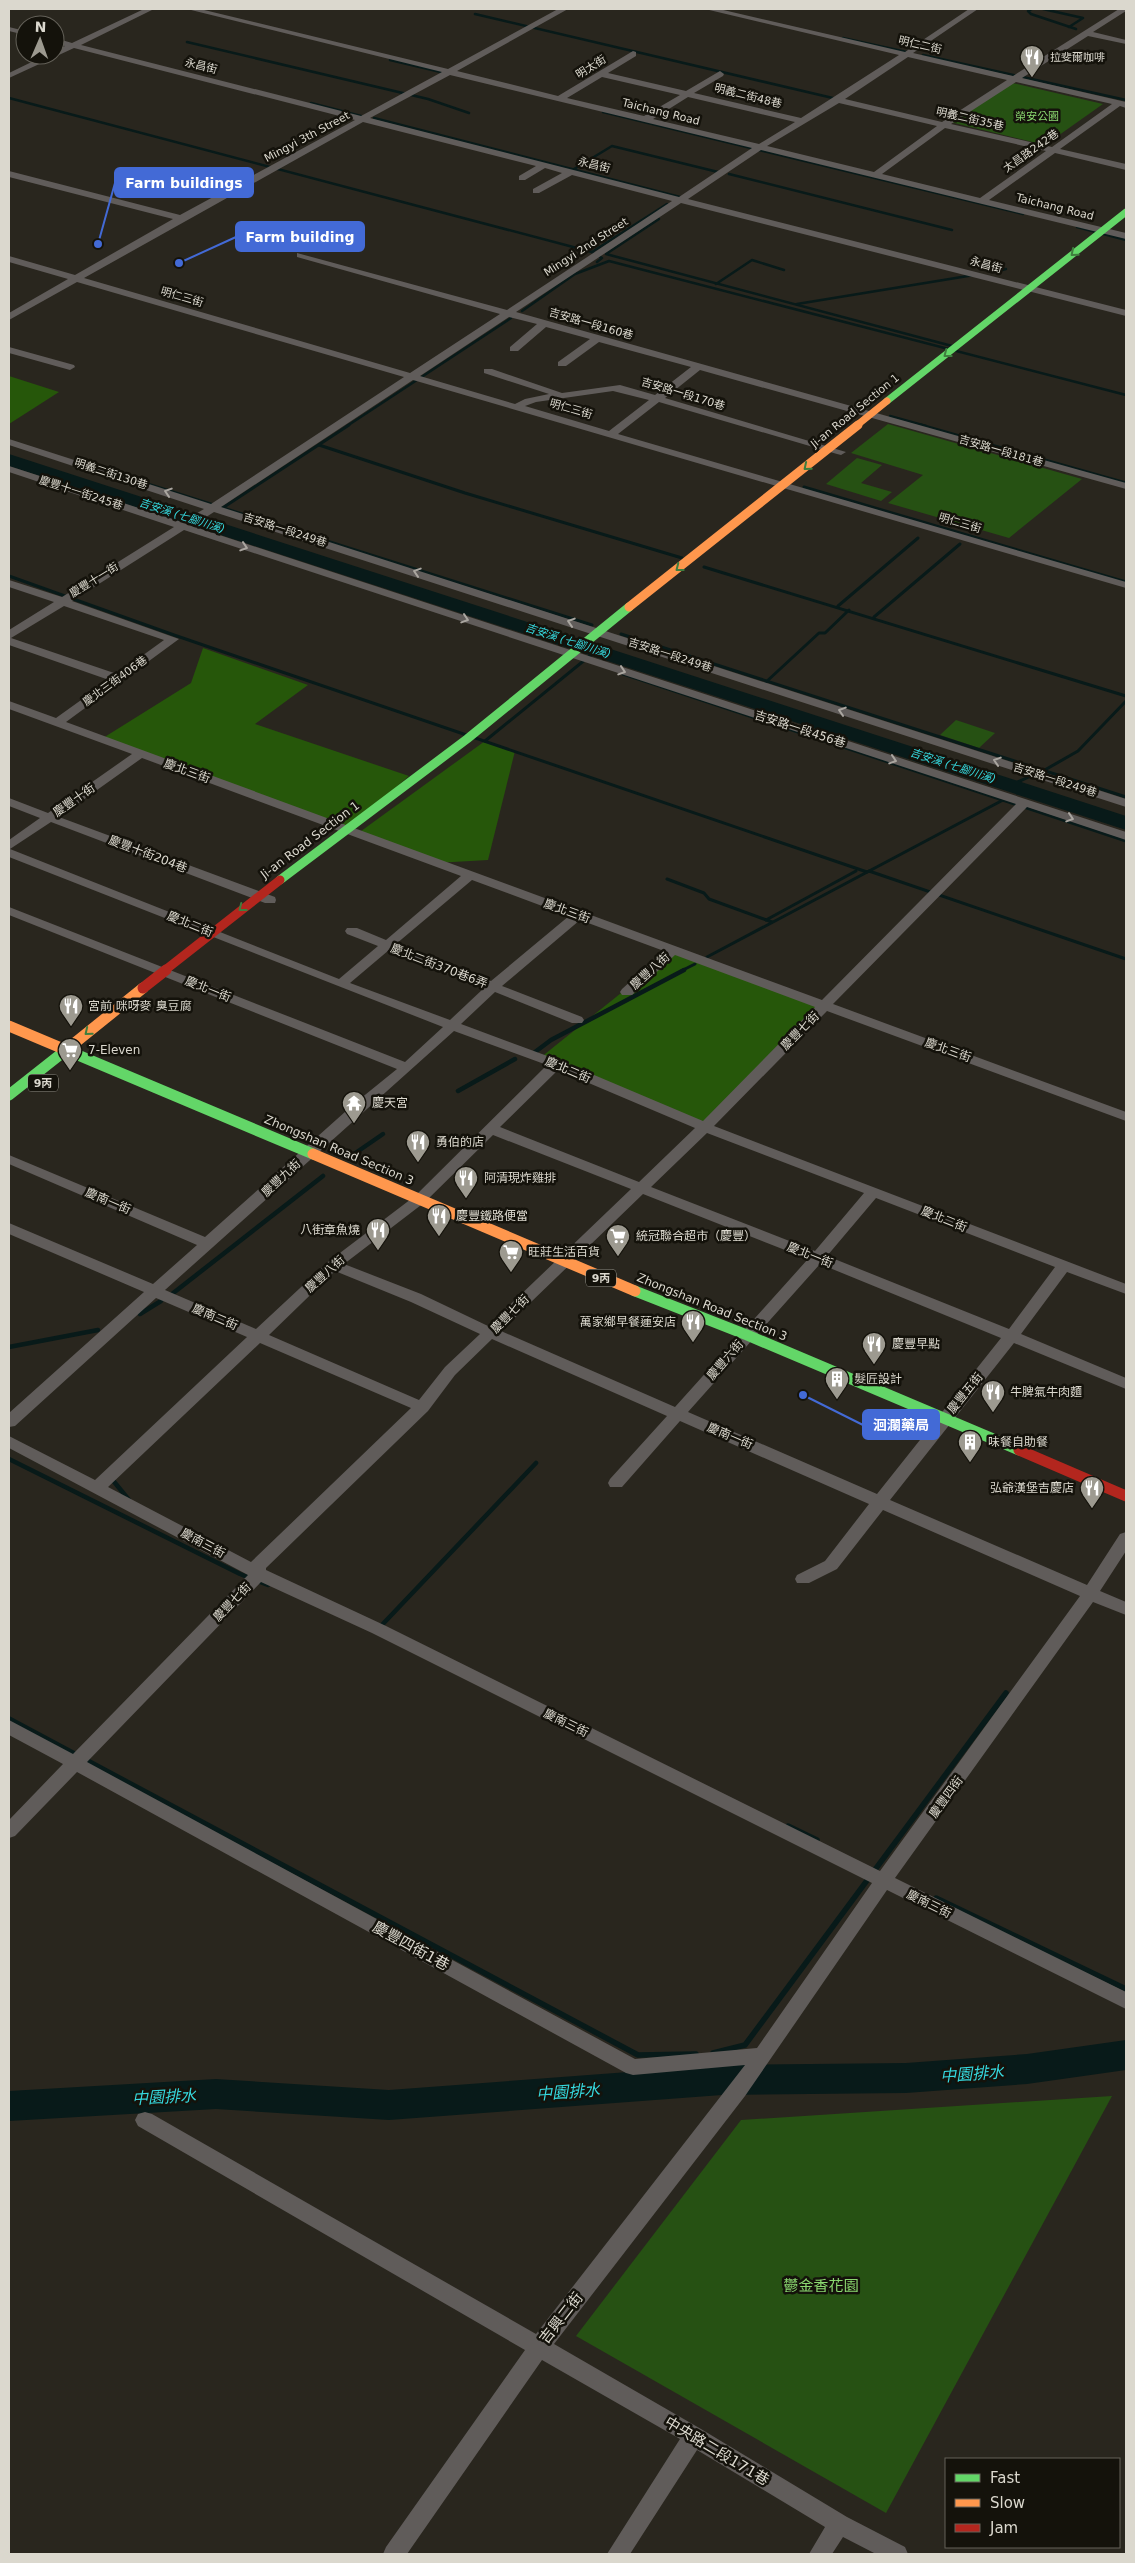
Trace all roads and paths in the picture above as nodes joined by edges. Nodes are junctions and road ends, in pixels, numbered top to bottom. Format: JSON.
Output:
{"nodes":[{"id":1,"x":150,"y":9,"type":"edge"},
{"id":2,"x":191,"y":9,"type":"edge"},
{"id":3,"x":564,"y":9,"type":"edge"},
{"id":4,"x":709,"y":9,"type":"edge"},
{"id":5,"x":974,"y":9,"type":"edge"},
{"id":6,"x":1124,"y":9,"type":"edge"},
{"id":7,"x":1086,"y":33,"type":"junction"},
{"id":8,"x":1126,"y":42,"type":"edge"},
{"id":9,"x":65,"y":43,"type":"edge"},
{"id":10,"x":72,"y":45,"type":"junction"},
{"id":11,"x":65,"y":48,"type":"edge"},
{"id":12,"x":906,"y":53,"type":"junction"},
{"id":13,"x":633,"y":54,"type":"dead end"},
{"id":14,"x":32,"y":65,"type":"edge"},
{"id":15,"x":450,"y":71,"type":"junction"},
{"id":16,"x":602,"y":74,"type":"junction"},
{"id":17,"x":720,"y":74,"type":"dead end"},
{"id":18,"x":9,"y":76,"type":"edge"},
{"id":19,"x":1015,"y":79,"type":"junction"},
{"id":20,"x":689,"y":93,"type":"junction"},
{"id":21,"x":560,"y":98,"type":"junction"},
{"id":22,"x":838,"y":100,"type":"junction"},
{"id":23,"x":1123,"y":104,"type":"edge"},
{"id":24,"x":365,"y":118,"type":"junction"},
{"id":25,"x":646,"y":120,"type":"junction"},
{"id":26,"x":802,"y":121,"type":"junction"},
{"id":27,"x":943,"y":125,"type":"junction"},
{"id":28,"x":760,"y":147,"type":"junction"},
{"id":29,"x":1053,"y":150,"type":"junction"},
{"id":30,"x":544,"y":165,"type":"junction"},
{"id":31,"x":1126,"y":167,"type":"edge"},
{"id":32,"x":575,"y":172,"type":"junction"},
{"id":33,"x":9,"y":174,"type":"edge"},
{"id":34,"x":874,"y":176,"type":"junction"},
{"id":35,"x":522,"y":178,"type":"dead end"},
{"id":36,"x":548,"y":191,"type":"dead end"},
{"id":37,"x":536,"y":192,"type":"dead end"},
{"id":38,"x":682,"y":200,"type":"junction"},
{"id":39,"x":982,"y":201,"type":"junction"},
{"id":40,"x":1126,"y":212,"type":"edge"},
{"id":41,"x":181,"y":218,"type":"junction"},
{"id":42,"x":1126,"y":224,"type":"edge"},
{"id":43,"x":1101,"y":230,"type":"junction"},
{"id":44,"x":1113,"y":233,"type":"junction"},
{"id":45,"x":1126,"y":236,"type":"edge"},
{"id":46,"x":300,"y":256,"type":"dead end"},
{"id":47,"x":9,"y":259,"type":"edge"},
{"id":48,"x":78,"y":279,"type":"junction"},
{"id":49,"x":1031,"y":289,"type":"junction"},
{"id":50,"x":1044,"y":292,"type":"junction"},
{"id":51,"x":508,"y":312,"type":"junction"},
{"id":52,"x":1126,"y":313,"type":"edge"},
{"id":53,"x":9,"y":317,"type":"edge"},
{"id":54,"x":544,"y":323,"type":"junction"},
{"id":55,"x":598,"y":338,"type":"junction"},
{"id":56,"x":514,"y":349,"type":"dead end"},
{"id":57,"x":9,"y":350,"type":"edge"},
{"id":58,"x":562,"y":364,"type":"dead end"},
{"id":59,"x":70,"y":367,"type":"dead end"},
{"id":60,"x":698,"y":367,"type":"junction"},
{"id":61,"x":488,"y":371,"type":"dead end"},
{"id":62,"x":413,"y":377,"type":"junction"},
{"id":63,"x":564,"y":396,"type":"junction"},
{"id":64,"x":658,"y":399,"type":"junction"},
{"id":65,"x":516,"y":407,"type":"junction"},
{"id":66,"x":876,"y":416,"type":"junction"},
{"id":67,"x":611,"y":434,"type":"junction"},
{"id":68,"x":9,"y":442,"type":"edge"},
{"id":69,"x":828,"y":448,"type":"junction"},
{"id":70,"x":841,"y":452,"type":"junction"},
{"id":71,"x":9,"y":469,"type":"edge"},
{"id":72,"x":1126,"y":486,"type":"edge"},
{"id":73,"x":791,"y":487,"type":"junction"},
{"id":74,"x":214,"y":507,"type":"junction"},
{"id":75,"x":181,"y":526,"type":"junction"},
{"id":76,"x":9,"y":583,"type":"edge"},
{"id":77,"x":1126,"y":585,"type":"edge"},
{"id":78,"x":61,"y":601,"type":"junction"},
{"id":79,"x":604,"y":633,"type":"junction"},
{"id":80,"x":9,"y":636,"type":"edge"},
{"id":81,"x":9,"y":641,"type":"edge"},
{"id":82,"x":576,"y":655,"type":"junction"},
{"id":83,"x":119,"y":679,"type":"junction"},
{"id":84,"x":9,"y":705,"type":"edge"},
{"id":85,"x":58,"y":723,"type":"junction"},
{"id":86,"x":140,"y":754,"type":"junction"},
{"id":87,"x":9,"y":802,"type":"edge"},
{"id":88,"x":1024,"y":803,"type":"junction"},
{"id":89,"x":1126,"y":803,"type":"edge"},
{"id":90,"x":49,"y":816,"type":"junction"},
{"id":91,"x":353,"y":832,"type":"junction"},
{"id":92,"x":1126,"y":836,"type":"edge"},
{"id":93,"x":9,"y":846,"type":"edge"},
{"id":94,"x":9,"y":853,"type":"edge"},
{"id":95,"x":469,"y":876,"type":"junction"},
{"id":96,"x":259,"y":896,"type":"junction"},
{"id":97,"x":9,"y":911,"type":"edge"},
{"id":98,"x":578,"y":915,"type":"junction"},
{"id":99,"x":352,"y":931,"type":"dead end"},
{"id":100,"x":218,"y":935,"type":"junction"},
{"id":101,"x":384,"y":945,"type":"junction"},
{"id":102,"x":674,"y":950,"type":"junction"},
{"id":103,"x":170,"y":974,"type":"junction"},
{"id":104,"x":341,"y":984,"type":"junction"},
{"id":105,"x":494,"y":986,"type":"junction"},
{"id":106,"x":627,"y":992,"type":"dead end"},
{"id":107,"x":825,"y":1005,"type":"junction"},
{"id":108,"x":577,"y":1020,"type":"dead end"},
{"id":109,"x":9,"y":1026,"type":"edge"},
{"id":110,"x":453,"y":1026,"type":"junction"},
{"id":111,"x":66,"y":1050,"type":"junction"},
{"id":112,"x":78,"y":1055,"type":"junction"},
{"id":113,"x":556,"y":1064,"type":"junction"},
{"id":114,"x":407,"y":1068,"type":"junction"},
{"id":115,"x":12,"y":1100,"type":"edge"},
{"id":116,"x":1126,"y":1117,"type":"edge"},
{"id":117,"x":705,"y":1127,"type":"junction"},
{"id":118,"x":492,"y":1129,"type":"junction"},
{"id":119,"x":308,"y":1152,"type":"junction"},
{"id":120,"x":9,"y":1158,"type":"edge"},
{"id":121,"x":642,"y":1188,"type":"junction"},
{"id":122,"x":874,"y":1191,"type":"junction"},
{"id":123,"x":420,"y":1199,"type":"junction"},
{"id":124,"x":9,"y":1228,"type":"edge"},
{"id":125,"x":208,"y":1244,"type":"junction"},
{"id":126,"x":817,"y":1258,"type":"junction"},
{"id":127,"x":563,"y":1262,"type":"junction"},
{"id":128,"x":333,"y":1265,"type":"junction"},
{"id":129,"x":1063,"y":1267,"type":"junction"},
{"id":130,"x":1126,"y":1289,"type":"edge"},
{"id":131,"x":153,"y":1291,"type":"junction"},
{"id":132,"x":490,"y":1333,"type":"junction"},
{"id":133,"x":747,"y":1335,"type":"junction"},
{"id":134,"x":260,"y":1336,"type":"junction"},
{"id":135,"x":1012,"y":1336,"type":"junction"},
{"id":136,"x":1126,"y":1384,"type":"edge"},
{"id":137,"x":422,"y":1407,"type":"junction"},
{"id":138,"x":678,"y":1414,"type":"junction"},
{"id":139,"x":945,"y":1418,"type":"junction"},
{"id":140,"x":9,"y":1422,"type":"edge"},
{"id":141,"x":9,"y":1441,"type":"edge"},
{"id":142,"x":616,"y":1483,"type":"dead end"},
{"id":143,"x":98,"y":1487,"type":"junction"},
{"id":144,"x":1126,"y":1496,"type":"edge"},
{"id":145,"x":882,"y":1502,"type":"junction"},
{"id":146,"x":1126,"y":1538,"type":"edge"},
{"id":147,"x":259,"y":1574,"type":"junction"},
{"id":148,"x":803,"y":1578,"type":"dead end"},
{"id":149,"x":1091,"y":1593,"type":"junction"},
{"id":150,"x":1126,"y":1609,"type":"edge"},
{"id":151,"x":9,"y":1727,"type":"edge"},
{"id":152,"x":75,"y":1762,"type":"junction"},
{"id":153,"x":9,"y":1831,"type":"edge"},
{"id":154,"x":883,"y":1881,"type":"junction"},
{"id":155,"x":1126,"y":2000,"type":"edge"},
{"id":156,"x":763,"y":2055,"type":"junction"},
{"id":157,"x":145,"y":2120,"type":"dead end"},
{"id":158,"x":539,"y":2347,"type":"junction"},
{"id":159,"x":694,"y":2436,"type":"junction"},
{"id":160,"x":839,"y":2524,"type":"junction"},
{"id":161,"x":394,"y":2554,"type":"edge"},
{"id":162,"x":618,"y":2554,"type":"edge"},
{"id":163,"x":820,"y":2554,"type":"edge"},
{"id":164,"x":897,"y":2554,"type":"edge"}],
"edges":[{"from":1,"to":10,"type":"street"},
{"from":2,"to":15,"type":"street","name":"Taichang Road"},
{"from":3,"to":15,"type":"street","name":"Mingyi 3th Street"},
{"from":4,"to":12,"type":"street","name":"明仁二街"},
{"from":5,"to":12,"type":"street","name":"Mingyi 2nd Street"},
{"from":6,"to":7,"type":"street"},
{"from":7,"to":8,"type":"street"},
{"from":7,"to":19,"type":"street"},
{"from":9,"to":10,"type":"street","name":"永昌街"},
{"from":10,"to":11,"type":"street"},
{"from":10,"to":24,"type":"street","name":"永昌街"},
{"from":12,"to":19,"type":"street","name":"明仁二街"},
{"from":12,"to":22,"type":"street","name":"Mingyi 2nd Street"},
{"from":13,"to":16,"type":"street","name":"明太街"},
{"from":14,"to":18,"type":"street"},
{"from":15,"to":21,"type":"street","name":"Taichang Road"},
{"from":15,"to":24,"type":"street","name":"Mingyi 3th Street"},
{"from":16,"to":20,"type":"street","name":"明義二街48巷"},
{"from":16,"to":21,"type":"street","name":"明太街"},
{"from":17,"to":20,"type":"street"},
{"from":19,"to":23,"type":"street","name":"明仁二街"},
{"from":19,"to":27,"type":"street"},
{"from":20,"to":25,"type":"street"},
{"from":20,"to":26,"type":"street","name":"明義二街48巷"},
{"from":21,"to":25,"type":"street","name":"Taichang Road"},
{"from":22,"to":26,"type":"street","name":"Mingyi 2nd Street"},
{"from":22,"to":27,"type":"street","name":"明義二街35巷"},
{"from":23,"to":29,"type":"street","name":"太昌路242巷"},
{"from":24,"to":30,"type":"street","name":"永昌街"},
{"from":24,"to":41,"type":"street","name":"Mingyi 3th Street"},
{"from":25,"to":28,"type":"street","name":"Taichang Road"},
{"from":26,"to":28,"type":"street","name":"Mingyi 2nd Street"},
{"from":27,"to":29,"type":"street","name":"明義二街35巷"},
{"from":27,"to":34,"type":"street"},
{"from":28,"to":34,"type":"street","name":"Taichang Road"},
{"from":28,"to":38,"type":"street","name":"Mingyi 2nd Street"},
{"from":29,"to":31,"type":"street","name":"明義二街35巷"},
{"from":29,"to":39,"type":"street","name":"太昌路242巷"},
{"from":30,"to":32,"type":"street","name":"永昌街"},
{"from":30,"to":35,"type":"street"},
{"from":32,"to":36,"type":"street"},
{"from":32,"to":37,"type":"street"},
{"from":32,"to":38,"type":"street","name":"永昌街"},
{"from":33,"to":41,"type":"street"},
{"from":34,"to":39,"type":"street","name":"Taichang Road"},
{"from":38,"to":49,"type":"street","name":"永昌街"},
{"from":38,"to":51,"type":"street","name":"Mingyi 2nd Street"},
{"from":39,"to":43,"type":"street","name":"Taichang Road"},
{"from":40,"to":43,"type":"street","name":"Ji-an Road Section 1"},
{"from":41,"to":48,"type":"street","name":"Mingyi 3th Street"},
{"from":42,"to":44,"type":"street","name":"Ji-an Road Section 1"},
{"from":43,"to":44,"type":"street","name":"Taichang Road"},
{"from":43,"to":49,"type":"street","name":"Ji-an Road Section 1","one_way":true},
{"from":44,"to":45,"type":"street","name":"Taichang Road"},
{"from":44,"to":50,"type":"street","name":"Ji-an Road Section 1"},
{"from":46,"to":51,"type":"street","name":"吉安路一段160巷"},
{"from":47,"to":48,"type":"street","name":"明仁三街"},
{"from":48,"to":53,"type":"street","name":"Mingyi 3th Street"},
{"from":48,"to":62,"type":"street","name":"明仁三街"},
{"from":49,"to":50,"type":"street","name":"永昌街"},
{"from":49,"to":66,"type":"street","name":"Ji-an Road Section 1","one_way":true},
{"from":50,"to":52,"type":"street","name":"永昌街"},
{"from":50,"to":66,"type":"street","name":"Ji-an Road Section 1"},
{"from":51,"to":54,"type":"street","name":"吉安路一段160巷"},
{"from":51,"to":62,"type":"street","name":"Mingyi 2nd Street"},
{"from":54,"to":55,"type":"street","name":"吉安路一段160巷"},
{"from":54,"to":56,"type":"street"},
{"from":55,"to":58,"type":"street"},
{"from":55,"to":60,"type":"street","name":"吉安路一段160巷"},
{"from":57,"to":59,"type":"street"},
{"from":60,"to":64,"type":"street"},
{"from":60,"to":66,"type":"street","name":"吉安路一段160巷"},
{"from":61,"to":63,"type":"street"},
{"from":62,"to":65,"type":"street","name":"明仁三街"},
{"from":62,"to":74,"type":"street","name":"Mingyi 2nd Street"},
{"from":63,"to":64,"type":"street","name":"吉安路一段170巷"},
{"from":63,"to":65,"type":"street","name":"吉安路一段170巷"},
{"from":64,"to":67,"type":"street"},
{"from":64,"to":69,"type":"street","name":"吉安路一段170巷"},
{"from":65,"to":67,"type":"street","name":"明仁三街"},
{"from":66,"to":69,"type":"street","name":"Ji-an Road Section 1"},
{"from":66,"to":70,"type":"street","name":"Ji-an Road Section 1"},
{"from":66,"to":72,"type":"street","name":"吉安路一段181巷"},
{"from":67,"to":73,"type":"street","name":"明仁三街"},
{"from":74,"to":68,"type":"street","name":"明義二街130巷","one_way":true},
{"from":69,"to":70,"type":"street","name":"吉安路一段170巷"},
{"from":69,"to":73,"type":"street","name":"Ji-an Road Section 1","one_way":true},
{"from":70,"to":73,"type":"street","name":"Ji-an Road Section 1"},
{"from":71,"to":75,"type":"street","name":"慶豐十一街245巷"},
{"from":73,"to":77,"type":"street","name":"明仁三街"},
{"from":73,"to":79,"type":"street","name":"Ji-an Road Section 1"},
{"from":74,"to":75,"type":"street","name":"慶豐十一街"},
{"from":79,"to":74,"type":"street","name":"吉安路一段249巷","one_way":true},
{"from":75,"to":78,"type":"street","name":"慶豐十一街"},
{"from":75,"to":82,"type":"street","name":"慶豐十一街245巷","one_way":true},
{"from":76,"to":78,"type":"street"},
{"from":78,"to":80,"type":"street","name":"慶豐十一街"},
{"from":78,"to":83,"type":"street","name":"慶北三街406巷"},
{"from":79,"to":82,"type":"street","name":"Ji-an Road Section 1"},
{"from":89,"to":79,"type":"street","name":"吉安路一段249巷","one_way":true},
{"from":81,"to":83,"type":"street"},
{"from":82,"to":88,"type":"street","name":"吉安路一段456巷","one_way":true},
{"from":82,"to":91,"type":"street","name":"Ji-an Road Section 1"},
{"from":83,"to":85,"type":"street","name":"慶北三街406巷"},
{"from":84,"to":85,"type":"street","name":"慶北三街"},
{"from":85,"to":86,"type":"street","name":"慶北三街"},
{"from":86,"to":90,"type":"street","name":"慶豐十街"},
{"from":86,"to":91,"type":"street","name":"慶北三街"},
{"from":87,"to":90,"type":"street","name":"慶豐十街204巷"},
{"from":88,"to":92,"type":"street","name":"吉安路一段456巷","one_way":true},
{"from":88,"to":107,"type":"street","name":"慶豐七街"},
{"from":90,"to":93,"type":"street","name":"慶豐十街"},
{"from":90,"to":96,"type":"street","name":"慶豐十街204巷"},
{"from":91,"to":95,"type":"street","name":"慶北三街"},
{"from":91,"to":96,"type":"street","name":"Ji-an Road Section 1"},
{"from":94,"to":100,"type":"street","name":"慶北二街"},
{"from":95,"to":98,"type":"street","name":"慶北三街"},
{"from":95,"to":101,"type":"street"},
{"from":96,"to":100,"type":"street","name":"Ji-an Road Section 1"},
{"from":97,"to":103,"type":"street","name":"慶北一街"},
{"from":98,"to":102,"type":"street","name":"慶北三街"},
{"from":98,"to":105,"type":"street","name":"慶豐九街"},
{"from":99,"to":101,"type":"street","name":"慶北二街370巷6弄"},
{"from":100,"to":103,"type":"street","name":"Ji-an Road Section 1"},
{"from":100,"to":104,"type":"street","name":"慶北二街"},
{"from":101,"to":104,"type":"street"},
{"from":101,"to":105,"type":"street","name":"慶北二街370巷6弄"},
{"from":102,"to":106,"type":"street","name":"慶豐八街"},
{"from":102,"to":107,"type":"street","name":"慶北三街"},
{"from":103,"to":111,"type":"street","name":"Ji-an Road Section 1","one_way":true},
{"from":103,"to":112,"type":"street","name":"Ji-an Road Section 1"},
{"from":103,"to":114,"type":"street","name":"慶北一街"},
{"from":104,"to":110,"type":"street","name":"慶北二街"},
{"from":105,"to":108,"type":"street","name":"慶北二街370巷6弄"},
{"from":105,"to":110,"type":"street","name":"慶豐九街"},
{"from":107,"to":116,"type":"street","name":"慶北三街"},
{"from":107,"to":117,"type":"street","name":"慶豐七街"},
{"from":109,"to":111,"type":"street","name":"Zhongshan Road Section 3"},
{"from":110,"to":113,"type":"street","name":"慶北二街"},
{"from":110,"to":114,"type":"street","name":"慶豐九街"},
{"from":111,"to":112,"type":"street","name":"Zhongshan Road Section 3","number":"9丙"},
{"from":111,"to":115,"type":"street","number":"9丙"},
{"from":112,"to":115,"type":"street","number":"9丙"},
{"from":112,"to":119,"type":"street","name":"Zhongshan Road Section 3","number":"9丙"},
{"from":113,"to":117,"type":"street","name":"慶北二街"},
{"from":113,"to":118,"type":"street","name":"慶豐八街"},
{"from":114,"to":119,"type":"street","name":"慶豐九街"},
{"from":117,"to":121,"type":"street","name":"慶豐七街"},
{"from":117,"to":122,"type":"street","name":"慶北二街"},
{"from":118,"to":121,"type":"street","name":"慶北一街"},
{"from":118,"to":123,"type":"street","name":"慶豐八街"},
{"from":119,"to":123,"type":"street","name":"Zhongshan Road Section 3","number":"9丙"},
{"from":119,"to":125,"type":"street","name":"慶豐九街"},
{"from":120,"to":125,"type":"street","name":"慶南一街"},
{"from":121,"to":126,"type":"street","name":"慶北一街"},
{"from":121,"to":127,"type":"street","name":"慶豐七街"},
{"from":122,"to":126,"type":"street","name":"慶豐六街"},
{"from":122,"to":129,"type":"street","name":"慶北二街"},
{"from":123,"to":127,"type":"street","name":"Zhongshan Road Section 3","number":"9丙"},
{"from":123,"to":128,"type":"street","name":"慶豐八街"},
{"from":124,"to":131,"type":"street","name":"慶南二街"},
{"from":125,"to":131,"type":"street","name":"慶豐九街"},
{"from":126,"to":133,"type":"street","name":"慶豐六街"},
{"from":126,"to":135,"type":"street","name":"慶北一街"},
{"from":127,"to":132,"type":"street","name":"慶豐七街"},
{"from":127,"to":133,"type":"street","name":"Zhongshan Road Section 3","number":"9丙"},
{"from":128,"to":132,"type":"street","name":"慶南一街"},
{"from":128,"to":134,"type":"street","name":"慶豐八街"},
{"from":129,"to":130,"type":"street","name":"慶北二街"},
{"from":129,"to":135,"type":"street","name":"慶豐五街"},
{"from":131,"to":134,"type":"street","name":"慶南二街"},
{"from":131,"to":140,"type":"street","name":"慶豐九街"},
{"from":132,"to":137,"type":"street","name":"慶豐七街"},
{"from":132,"to":138,"type":"street","name":"慶南一街"},
{"from":133,"to":138,"type":"street","name":"慶豐六街"},
{"from":133,"to":139,"type":"street","name":"Zhongshan Road Section 3","number":"9丙"},
{"from":134,"to":137,"type":"street","name":"慶南二街"},
{"from":134,"to":143,"type":"street","name":"慶豐八街"},
{"from":135,"to":136,"type":"street","name":"慶北一街"},
{"from":135,"to":139,"type":"street","name":"慶豐五街"},
{"from":137,"to":147,"type":"street","name":"慶豐七街"},
{"from":138,"to":142,"type":"street","name":"慶豐六街"},
{"from":138,"to":145,"type":"street","name":"慶南一街"},
{"from":139,"to":144,"type":"street","name":"Zhongshan Road Section 3","number":"9丙"},
{"from":139,"to":145,"type":"street","name":"慶豐五街"},
{"from":141,"to":143,"type":"street","name":"慶南三街"},
{"from":143,"to":147,"type":"street","name":"慶南三街"},
{"from":145,"to":148,"type":"street","name":"慶豐五街"},
{"from":145,"to":149,"type":"street","name":"慶南一街"},
{"from":146,"to":149,"type":"street","name":"慶豐四街"},
{"from":147,"to":152,"type":"street","name":"慶豐七街"},
{"from":147,"to":154,"type":"street","name":"慶南三街"},
{"from":149,"to":150,"type":"street","name":"慶南一街"},
{"from":149,"to":154,"type":"street","name":"慶豐四街"},
{"from":151,"to":152,"type":"street","name":"慶豐四街1巷"},
{"from":152,"to":153,"type":"street","name":"慶豐七街"},
{"from":152,"to":156,"type":"street","name":"慶豐四街1巷"},
{"from":154,"to":155,"type":"street","name":"慶南三街"},
{"from":154,"to":156,"type":"street","name":"慶豐四街"},
{"from":156,"to":158,"type":"street","name":"吉興二街"},
{"from":157,"to":158,"type":"street","name":"中央路二段171巷"},
{"from":158,"to":159,"type":"street","name":"中央路二段171巷"},
{"from":158,"to":161,"type":"street","name":"吉興二街"},
{"from":159,"to":160,"type":"street","name":"中央路二段171巷"},
{"from":159,"to":162,"type":"street"},
{"from":160,"to":163,"type":"street"},
{"from":160,"to":164,"type":"street","name":"中央路二段171巷"}]}
